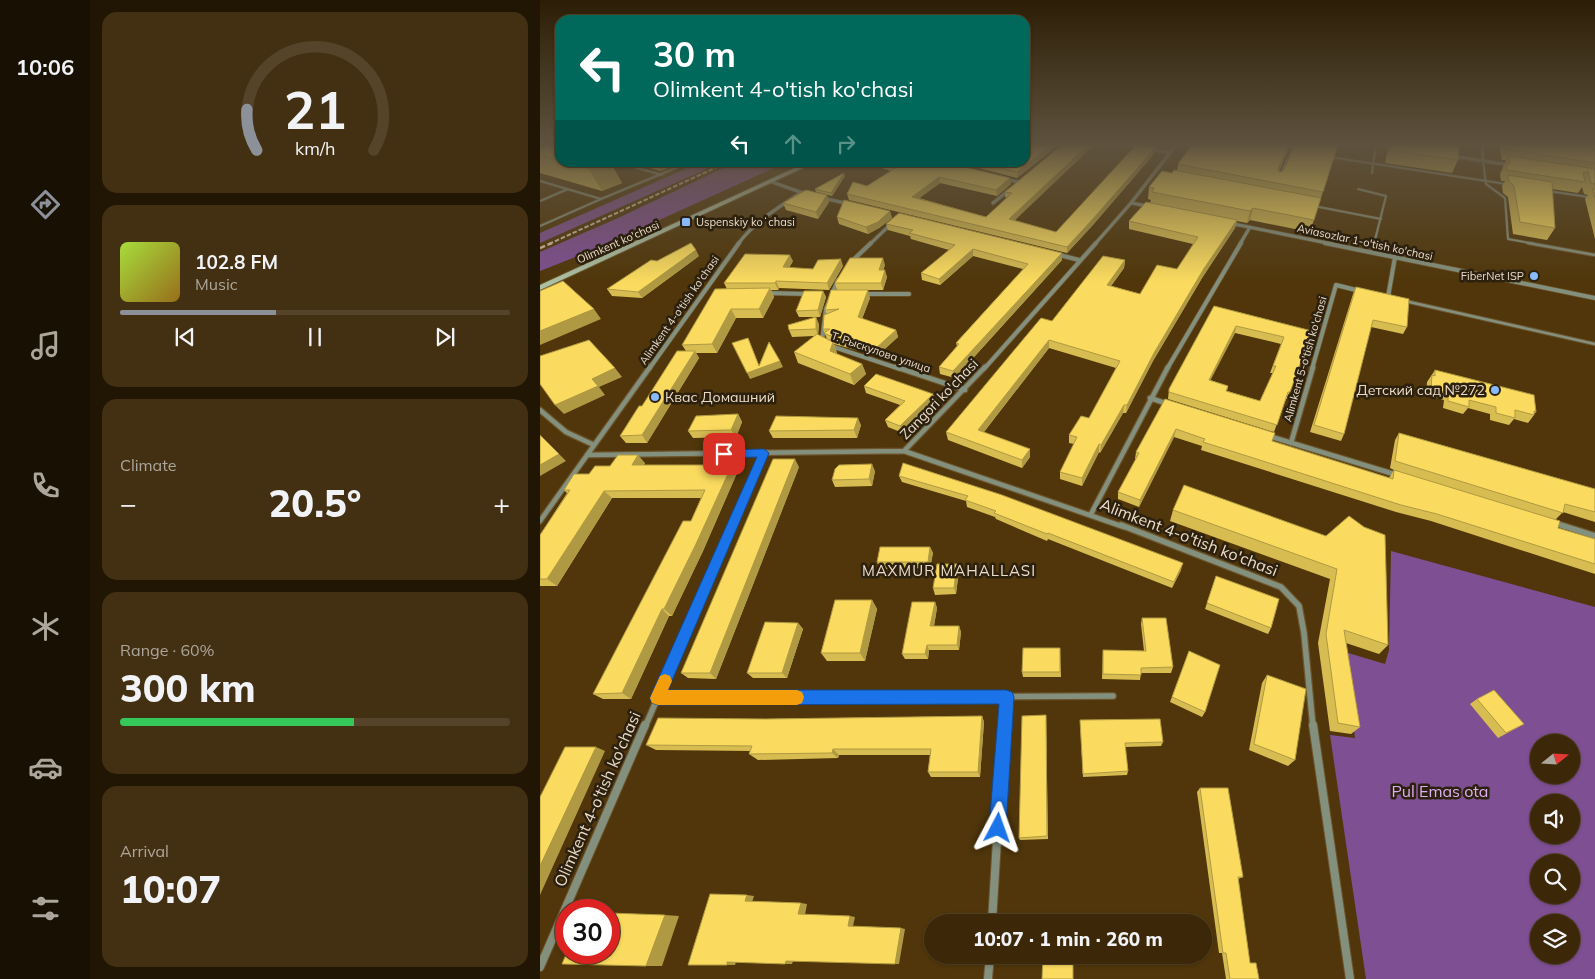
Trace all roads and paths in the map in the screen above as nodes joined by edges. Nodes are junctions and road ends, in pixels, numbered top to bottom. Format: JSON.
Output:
{"nodes":[{"id":1,"x":1580,"y":190,"type":"edge"},
{"id":2,"x":564,"y":191,"type":"edge"},
{"id":3,"x":574,"y":191,"type":"edge"},
{"id":4,"x":622,"y":191,"type":"edge"},
{"id":5,"x":738,"y":191,"type":"edge"},
{"id":6,"x":753,"y":191,"type":"edge"},
{"id":7,"x":798,"y":191,"type":"edge"},
{"id":8,"x":1008,"y":191,"type":"edge"},
{"id":9,"x":1141,"y":191,"type":"edge"},
{"id":10,"x":1365,"y":191,"type":"edge"},
{"id":11,"x":1493,"y":191,"type":"edge"},
{"id":12,"x":1550,"y":191,"type":"edge"},
{"id":13,"x":802,"y":192,"type":"junction"},
{"id":14,"x":812,"y":195,"type":"edge"},
{"id":15,"x":1582,"y":196,"type":"junction"},
{"id":16,"x":821,"y":197,"type":"edge"},
{"id":17,"x":1595,"y":198,"type":"edge"},
{"id":18,"x":601,"y":199,"type":"junction"},
{"id":19,"x":540,"y":201,"type":"edge"},
{"id":20,"x":993,"y":203,"type":"dead end"},
{"id":21,"x":1131,"y":203,"type":"junction"},
{"id":22,"x":850,"y":204,"type":"edge"},
{"id":23,"x":1305,"y":204,"type":"edge"},
{"id":24,"x":1149,"y":206,"type":"edge"},
{"id":25,"x":898,"y":217,"type":"edge"},
{"id":26,"x":1381,"y":219,"type":"junction"},
{"id":27,"x":1222,"y":222,"type":"edge"},
{"id":28,"x":540,"y":226,"type":"edge"},
{"id":29,"x":1250,"y":227,"type":"junction"},
{"id":30,"x":1372,"y":252,"type":"junction"},
{"id":31,"x":1050,"y":253,"type":"edge"},
{"id":32,"x":1595,"y":255,"type":"edge"},
{"id":33,"x":1395,"y":257,"type":"junction"},
{"id":34,"x":1079,"y":260,"type":"junction"},
{"id":35,"x":848,"y":266,"type":"edge"},
{"id":36,"x":843,"y":273,"type":"edge"},
{"id":37,"x":540,"y":280,"type":"edge"},
{"id":38,"x":540,"y":288,"type":"edge"},
{"id":39,"x":1362,"y":291,"type":"edge"},
{"id":40,"x":704,"y":293,"type":"junction"},
{"id":41,"x":714,"y":293,"type":"edge"},
{"id":42,"x":762,"y":293,"type":"edge"},
{"id":43,"x":810,"y":294,"type":"edge"},
{"id":44,"x":830,"y":294,"type":"junction"},
{"id":45,"x":840,"y":294,"type":"edge"},
{"id":46,"x":860,"y":294,"type":"edge"},
{"id":47,"x":909,"y":294,"type":"dead end"},
{"id":48,"x":1380,"y":295,"type":"edge"},
{"id":49,"x":1388,"y":297,"type":"junction"},
{"id":50,"x":1595,"y":298,"type":"edge"},
{"id":51,"x":1595,"y":344,"type":"edge"},
{"id":52,"x":965,"y":390,"type":"junction"},
{"id":53,"x":1150,"y":398,"type":"junction"},
{"id":54,"x":1178,"y":407,"type":"edge"},
{"id":55,"x":540,"y":410,"type":"edge"},
{"id":56,"x":1263,"y":434,"type":"edge"},
{"id":57,"x":1291,"y":443,"type":"junction"},
{"id":58,"x":594,"y":445,"type":"junction"},
{"id":59,"x":904,"y":451,"type":"junction"},
{"id":60,"x":764,"y":453,"type":"junction"},
{"id":61,"x":587,"y":455,"type":"junction"},
{"id":62,"x":1405,"y":478,"type":"edge"},
{"id":63,"x":1092,"y":514,"type":"junction"},
{"id":64,"x":540,"y":521,"type":"edge"},
{"id":65,"x":1548,"y":521,"type":"edge"},
{"id":66,"x":1595,"y":536,"type":"edge"},
{"id":67,"x":1112,"y":696,"type":"dead end"},
{"id":68,"x":1006,"y":697,"type":"junction"},
{"id":69,"x":658,"y":698,"type":"junction"},
{"id":70,"x":992,"y":914,"type":"edge"},
{"id":71,"x":989,"y":964,"type":"edge"},
{"id":72,"x":540,"y":967,"type":"edge"},
{"id":73,"x":988,"y":979,"type":"edge"},
{"id":74,"x":1350,"y":979,"type":"edge"}],
"edges":[{"from":1,"to":15,"type":"lane"},
{"from":2,"to":19,"type":"lane"},
{"from":3,"to":18,"type":"lane"},
{"from":4,"to":18,"type":"lane"},
{"from":5,"to":37,"type":"main road","name":"Olimkent ko'chasi"},
{"from":6,"to":38,"type":"main road","name":"Olimkent ko'chasi"},
{"from":7,"to":13,"type":"street"},
{"from":8,"to":20,"type":"street"},
{"from":9,"to":21,"type":"street","name":"Zangori ko'chasi"},
{"from":10,"to":26,"type":"lane"},
{"from":11,"to":32,"type":"lane"},
{"from":12,"to":15,"type":"lane"},
{"from":13,"to":14,"type":"street"},
{"from":13,"to":40,"type":"street","name":"Alimkent 4-o'tish ko'chasi"},
{"from":15,"to":17,"type":"lane"},
{"from":16,"to":22,"type":"street"},
{"from":18,"to":28,"type":"lane"},
{"from":21,"to":24,"type":"street"},
{"from":21,"to":34,"type":"street","name":"Zangori ko'chasi"},
{"from":23,"to":26,"type":"lane"},
{"from":25,"to":35,"type":"street"},
{"from":26,"to":30,"type":"lane"},
{"from":27,"to":29,"type":"street","name":"Aviasozlar 1-o'tish ko'chasi"},
{"from":29,"to":30,"type":"street","name":"Aviasozlar 1-o'tish ko'chasi"},
{"from":29,"to":53,"type":"street"},
{"from":30,"to":33,"type":"street","name":"Aviasozlar 1-o'tish ko'chasi"},
{"from":31,"to":34,"type":"street"},
{"from":33,"to":49,"type":"street"},
{"from":33,"to":50,"type":"street","name":"Aviasozlar 1-o'tish ko'chasi"},
{"from":34,"to":52,"type":"street","name":"Zangori ko'chasi"},
{"from":36,"to":44,"type":"street","name":"Т. Рыскулова улица"},
{"from":39,"to":57,"type":"street","name":"Alimkent 5-o'tish ko'chasi"},
{"from":40,"to":41,"type":"street"},
{"from":40,"to":58,"type":"street","name":"Alimkent 4-o'tish ko'chasi"},
{"from":42,"to":43,"type":"street"},
{"from":44,"to":45,"type":"street"},
{"from":44,"to":52,"type":"street","name":"Т. Рыскулова улица"},
{"from":46,"to":47,"type":"street"},
{"from":48,"to":49,"type":"street"},
{"from":49,"to":51,"type":"lane"},
{"from":52,"to":59,"type":"street","name":"Zangori ko'chasi"},
{"from":53,"to":54,"type":"street"},
{"from":53,"to":63,"type":"street"},
{"from":55,"to":58,"type":"street"},
{"from":56,"to":57,"type":"street","name":"Alimkent 5-o'tish ko'chasi"},
{"from":57,"to":62,"type":"street","name":"Alimkent 5-o'tish ko'chasi"},
{"from":58,"to":61,"type":"street","name":"Alimkent 4-o'tish ko'chasi"},
{"from":59,"to":60,"type":"street","name":"Zangori ko'chasi"},
{"from":59,"to":63,"type":"street","name":"Alimkent 4-o'tish ko'chasi"},
{"from":60,"to":61,"type":"street","name":"Zangori ko'chasi"},
{"from":60,"to":69,"type":"street","name":"Olimkent 4-o'tish ko'chasi"},
{"from":61,"to":64,"type":"street"},
{"from":63,"to":74,"type":"street","name":"Alimkent 4-o'tish ko'chasi"},
{"from":65,"to":66,"type":"street"},
{"from":67,"to":68,"type":"street"},
{"from":68,"to":69,"type":"street"},
{"from":68,"to":70,"type":"street"},
{"from":69,"to":72,"type":"street","name":"Olimkent 4-o'tish ko'chasi"},
{"from":71,"to":73,"type":"street"}]}
